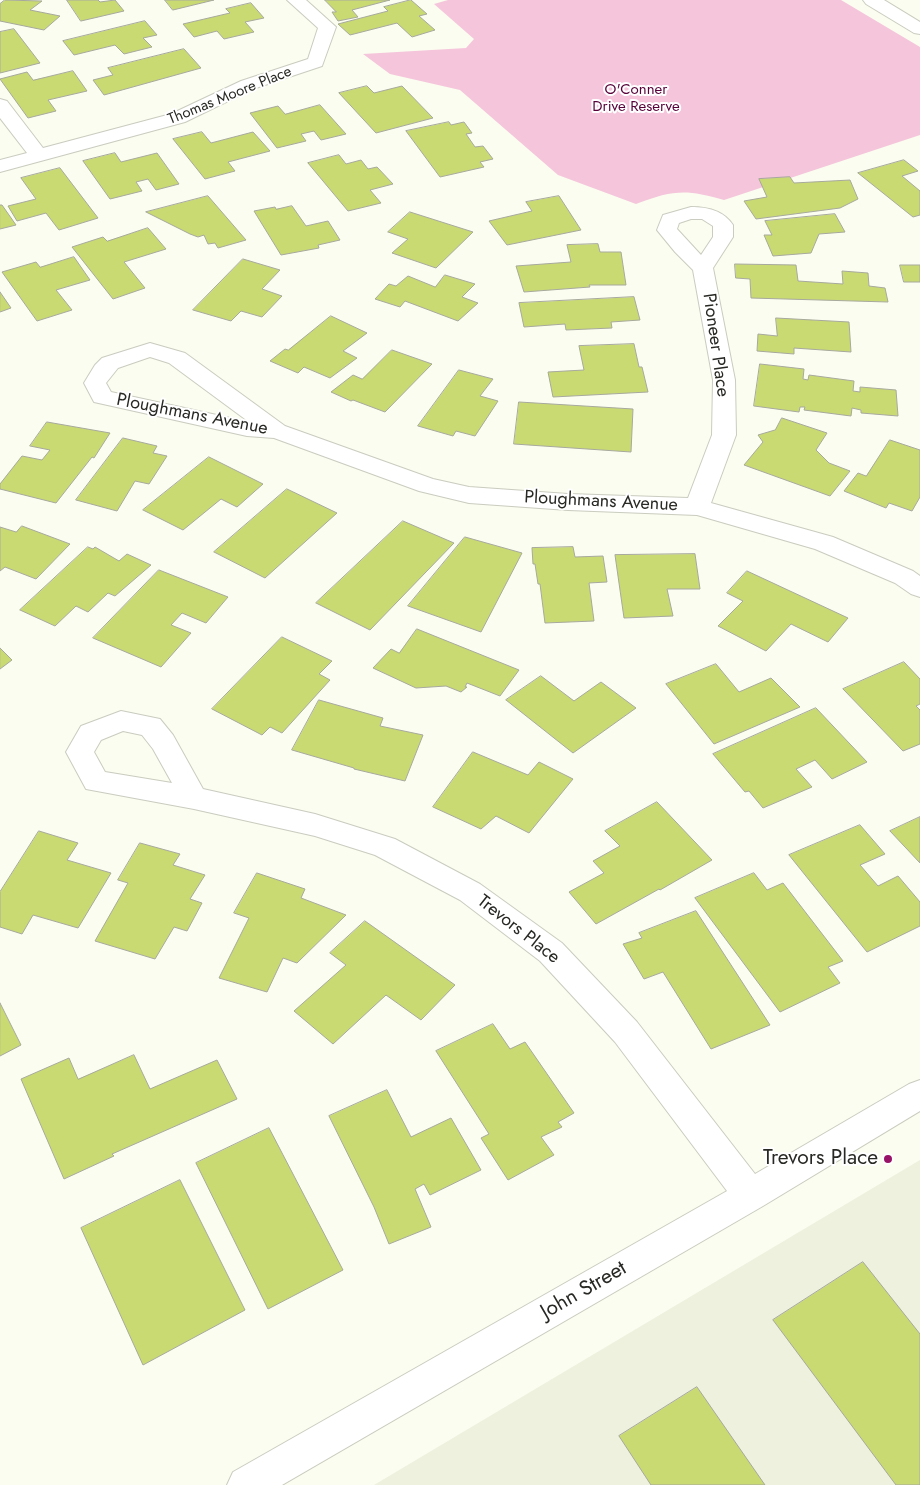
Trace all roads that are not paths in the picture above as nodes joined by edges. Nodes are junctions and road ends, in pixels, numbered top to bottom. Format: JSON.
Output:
{"nodes":[{"id":1,"x":296,"y":0,"type":"edge"},
{"id":2,"x":872,"y":0,"type":"edge"},
{"id":3,"x":920,"y":29,"type":"edge"},
{"id":4,"x":0,"y":105,"type":"edge"},
{"id":5,"x":40,"y":156,"type":"junction"},
{"id":6,"x":0,"y":166,"type":"edge"},
{"id":7,"x":703,"y":268,"type":"dead end"},
{"id":8,"x":277,"y":431,"type":"junction"},
{"id":9,"x":697,"y":507,"type":"junction"},
{"id":10,"x":920,"y":588,"type":"edge"},
{"id":11,"x":194,"y":798,"type":"dead end"},
{"id":12,"x":920,"y":1094,"type":"edge"},
{"id":13,"x":751,"y":1195,"type":"junction"},
{"id":14,"x":246,"y":1485,"type":"edge"}],
"edges":[{"from":1,"to":5,"type":"street","name":"Thomas Moore Place"},
{"from":2,"to":3,"type":"street"},
{"from":4,"to":5,"type":"street"},
{"from":5,"to":6,"type":"street","name":"Thomas Moore Place"},
{"from":7,"to":9,"type":"street","name":"Pioneer Place"},
{"from":8,"to":8,"type":"street","name":"Ploughmans Avenue"},
{"from":8,"to":9,"type":"street","name":"Ploughmans Avenue"},
{"from":9,"to":10,"type":"street","name":"Ploughmans Avenue"},
{"from":11,"to":13,"type":"street","name":"Trevors Place"},
{"from":12,"to":13,"type":"street","name":"John Street"},
{"from":13,"to":14,"type":"street","name":"John Street"}]}
